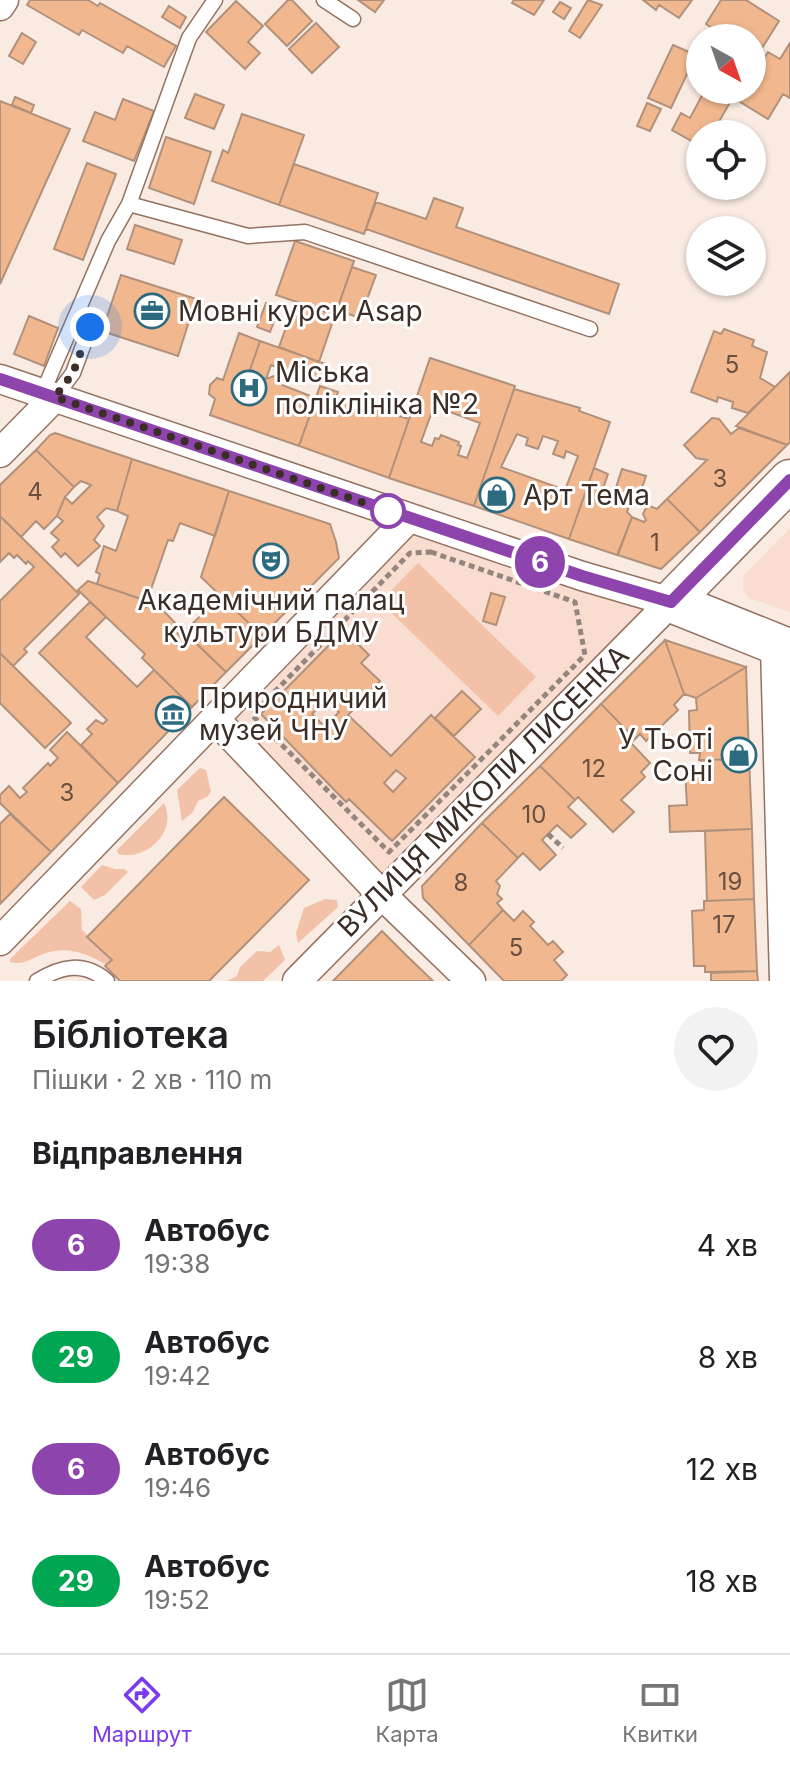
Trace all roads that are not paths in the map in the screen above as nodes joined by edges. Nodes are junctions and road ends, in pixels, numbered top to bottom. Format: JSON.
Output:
{"nodes":[{"id":1,"x":4,"y":0,"type":"edge"},
{"id":2,"x":215,"y":0,"type":"edge"},
{"id":3,"x":324,"y":0,"type":"edge"},
{"id":4,"x":0,"y":6,"type":"edge"},
{"id":5,"x":353,"y":19,"type":"dead end"},
{"id":6,"x":129,"y":204,"type":"junction"},
{"id":7,"x":90,"y":327,"type":"dead end"},
{"id":8,"x":590,"y":329,"type":"dead end"},
{"id":9,"x":0,"y":379,"type":"edge"},
{"id":10,"x":49,"y":394,"type":"junction"},
{"id":11,"x":0,"y":453,"type":"edge"},
{"id":12,"x":790,"y":480,"type":"edge"},
{"id":13,"x":409,"y":518,"type":"junction"},
{"id":14,"x":671,"y":602,"type":"junction"},
{"id":15,"x":785,"y":647,"type":"edge"},
{"id":16,"x":215,"y":719,"type":"junction"},
{"id":17,"x":381,"y":894,"type":"junction"},
{"id":18,"x":0,"y":941,"type":"edge"},
{"id":19,"x":37,"y":981,"type":"edge"},
{"id":20,"x":107,"y":981,"type":"edge"},
{"id":21,"x":297,"y":981,"type":"edge"},
{"id":22,"x":471,"y":981,"type":"edge"},
{"id":23,"x":790,"y":981,"type":"edge"}],
"edges":[{"from":1,"to":4,"type":"street"},
{"from":2,"to":6,"type":"lane"},
{"from":3,"to":5,"type":"lane"},
{"from":6,"to":8,"type":"lane"},
{"from":6,"to":10,"type":"lane"},
{"from":7,"to":10,"type":"lane"},
{"from":9,"to":10,"type":"street"},
{"from":10,"to":11,"type":"street"},
{"from":10,"to":13,"type":"street"},
{"from":12,"to":14,"type":"street"},
{"from":13,"to":14,"type":"street"},
{"from":13,"to":16,"type":"street"},
{"from":14,"to":15,"type":"street"},
{"from":14,"to":17,"type":"street","name":"ВУЛИЦЯ МИКОЛИ ЛИСЕНКА"},
{"from":15,"to":23,"type":"street"},
{"from":16,"to":17,"type":"street"},
{"from":16,"to":18,"type":"street"},
{"from":17,"to":21,"type":"street","name":"ВУЛИЦЯ МИКОЛИ ЛИСЕНКА"},
{"from":17,"to":22,"type":"street"},
{"from":19,"to":20,"type":"lane"}]}
